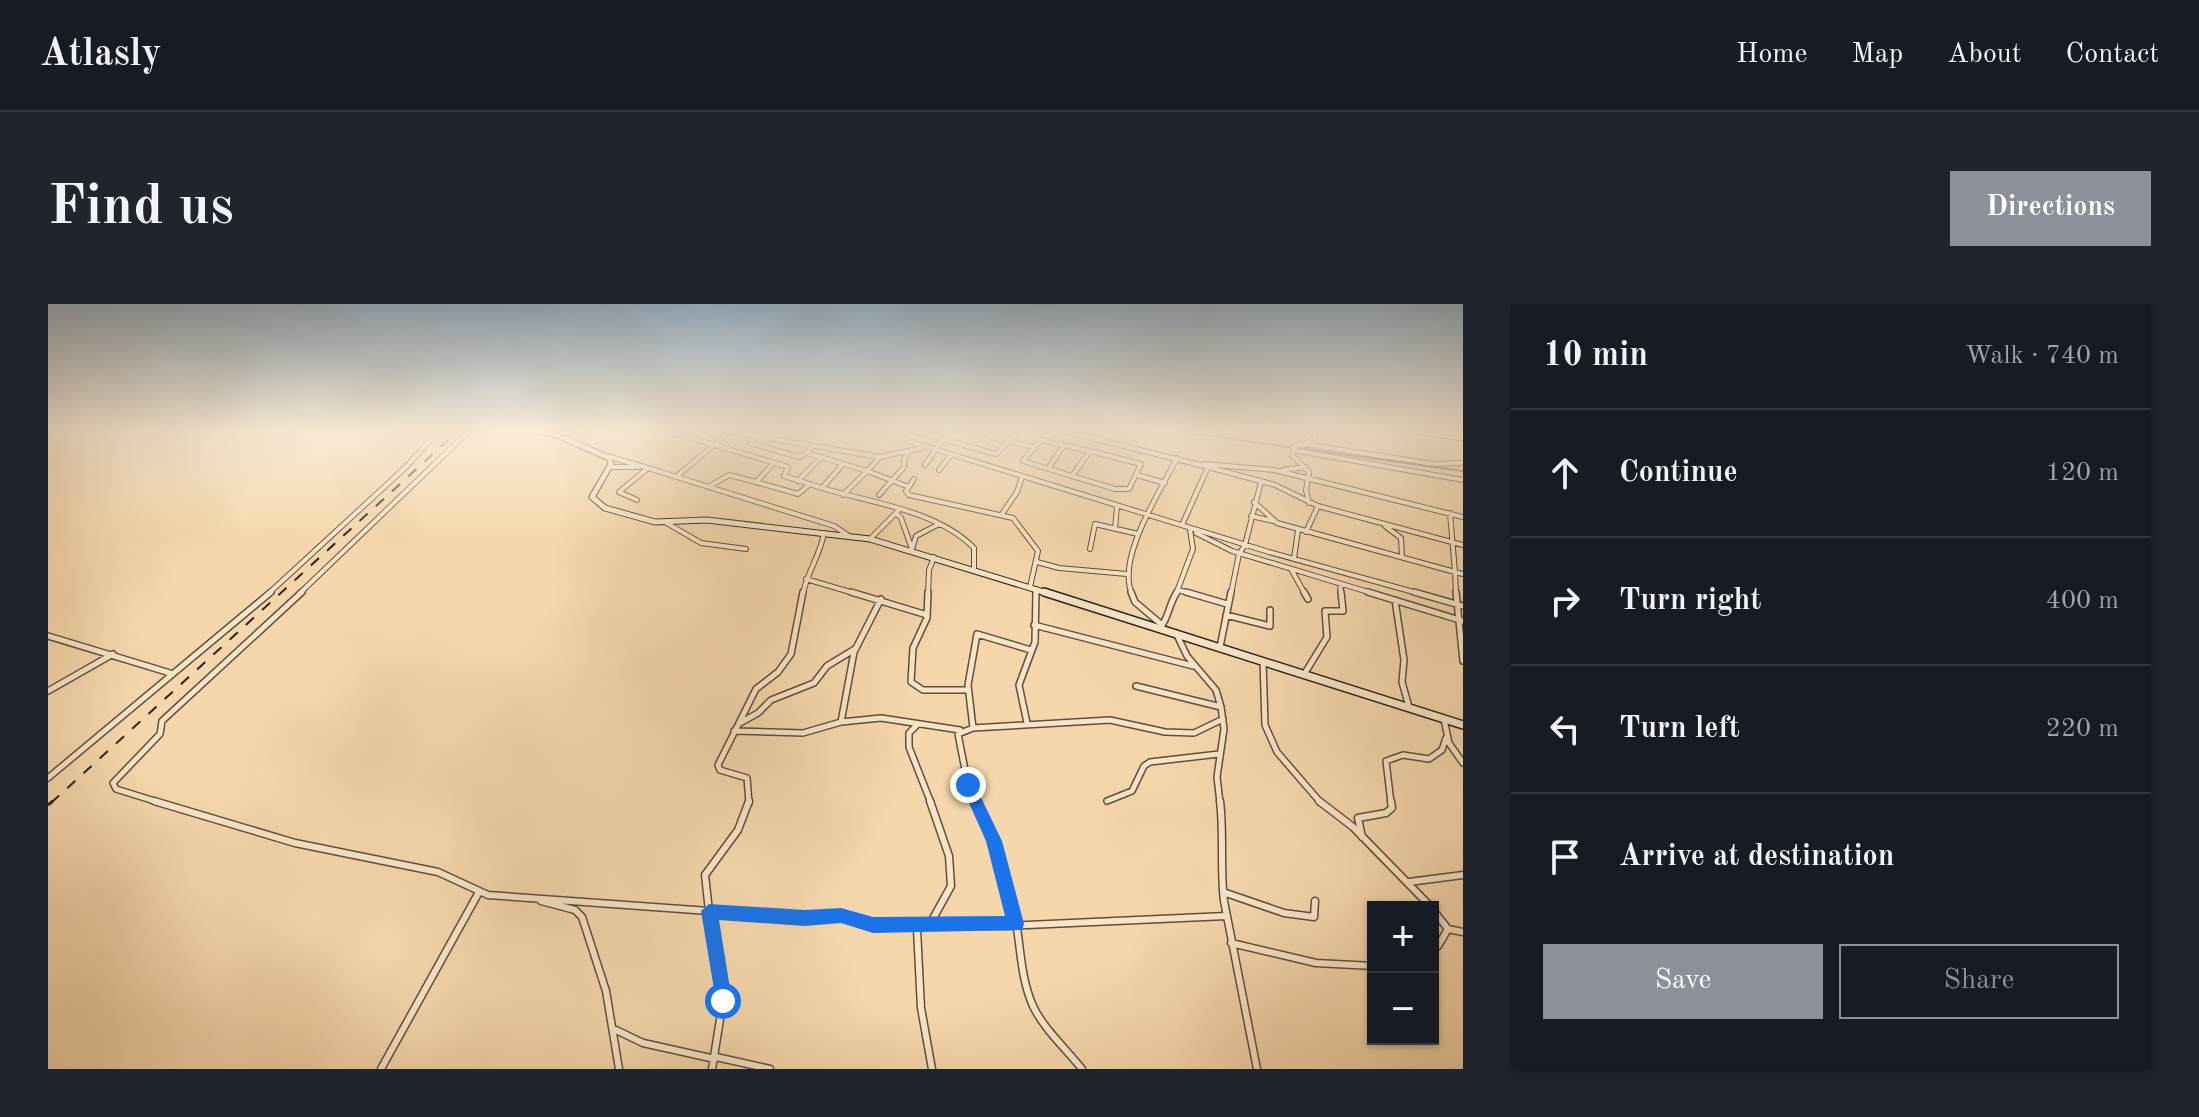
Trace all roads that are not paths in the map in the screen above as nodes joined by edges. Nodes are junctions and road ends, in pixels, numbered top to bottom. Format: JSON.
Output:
{"nodes":[{"id":1,"x":1206,"y":466,"type":"edge"},
{"id":2,"x":406,"y":467,"type":"edge"},
{"id":3,"x":432,"y":467,"type":"edge"},
{"id":4,"x":610,"y":467,"type":"joint"},
{"id":5,"x":646,"y":467,"type":"junction"},
{"id":6,"x":688,"y":467,"type":"edge"},
{"id":7,"x":772,"y":467,"type":"edge"},
{"id":8,"x":786,"y":467,"type":"edge"},
{"id":9,"x":812,"y":467,"type":"edge"},
{"id":10,"x":841,"y":467,"type":"edge"},
{"id":11,"x":852,"y":467,"type":"edge"},
{"id":12,"x":871,"y":467,"type":"edge"},
{"id":13,"x":904,"y":467,"type":"edge"},
{"id":14,"x":942,"y":467,"type":"edge"},
{"id":15,"x":989,"y":467,"type":"edge"},
{"id":16,"x":1038,"y":467,"type":"joint"},
{"id":17,"x":1079,"y":467,"type":"edge"},
{"id":18,"x":1139,"y":467,"type":"edge"},
{"id":19,"x":1173,"y":467,"type":"edge"},
{"id":20,"x":1208,"y":467,"type":"edge"},
{"id":21,"x":1257,"y":467,"type":"edge"},
{"id":22,"x":1306,"y":467,"type":"joint"},
{"id":23,"x":1388,"y":467,"type":"edge"},
{"id":24,"x":1048,"y":469,"type":"joint"},
{"id":25,"x":939,"y":470,"type":"dead end"},
{"id":26,"x":867,"y":471,"type":"junction"},
{"id":27,"x":1279,"y":471,"type":"junction"},
{"id":28,"x":1137,"y":475,"type":"junction"},
{"id":29,"x":1072,"y":476,"type":"junction"},
{"id":30,"x":676,"y":477,"type":"junction"},
{"id":31,"x":1022,"y":477,"type":"junction"},
{"id":32,"x":1309,"y":478,"type":"junction"},
{"id":33,"x":914,"y":479,"type":"dead end"},
{"id":34,"x":1030,"y":479,"type":"junction"},
{"id":35,"x":1463,"y":480,"type":"edge"},
{"id":36,"x":798,"y":481,"type":"junction"},
{"id":37,"x":893,"y":481,"type":"junction"},
{"id":38,"x":756,"y":482,"type":"junction"},
{"id":39,"x":1261,"y":482,"type":"junction"},
{"id":40,"x":1165,"y":483,"type":"junction"},
{"id":41,"x":810,"y":484,"type":"junction"},
{"id":42,"x":709,"y":487,"type":"junction"},
{"id":43,"x":909,"y":487,"type":"junction"},
{"id":44,"x":822,"y":488,"type":"junction"},
{"id":45,"x":1115,"y":489,"type":"junction"},
{"id":46,"x":843,"y":495,"type":"junction"},
{"id":47,"x":879,"y":495,"type":"dead end"},
{"id":48,"x":637,"y":500,"type":"dead end"},
{"id":49,"x":1254,"y":502,"type":"junction"},
{"id":50,"x":1108,"y":503,"type":"junction"},
{"id":51,"x":1309,"y":503,"type":"junction"},
{"id":52,"x":1117,"y":506,"type":"junction"},
{"id":53,"x":1318,"y":506,"type":"junction"},
{"id":54,"x":897,"y":512,"type":"junction"},
{"id":55,"x":1450,"y":513,"type":"junction"},
{"id":56,"x":1002,"y":514,"type":"junction"},
{"id":57,"x":1149,"y":515,"type":"junction"},
{"id":58,"x":1251,"y":516,"type":"junction"},
{"id":59,"x":1463,"y":517,"type":"edge"},
{"id":60,"x":664,"y":522,"type":"junction"},
{"id":61,"x":1274,"y":522,"type":"junction"},
{"id":62,"x":1381,"y":523,"type":"junction"},
{"id":63,"x":939,"y":524,"type":"junction"},
{"id":64,"x":1187,"y":528,"type":"junction"},
{"id":65,"x":1115,"y":529,"type":"junction"},
{"id":66,"x":1298,"y":530,"type":"junction"},
{"id":67,"x":1306,"y":532,"type":"junction"},
{"id":68,"x":824,"y":533,"type":"junction"},
{"id":69,"x":1139,"y":534,"type":"junction"},
{"id":70,"x":849,"y":536,"type":"junction"},
{"id":71,"x":870,"y":539,"type":"junction"},
{"id":72,"x":1453,"y":542,"type":"junction"},
{"id":73,"x":1245,"y":545,"type":"junction"},
{"id":74,"x":1463,"y":545,"type":"edge"},
{"id":75,"x":746,"y":549,"type":"dead end"},
{"id":76,"x":912,"y":549,"type":"junction"},
{"id":77,"x":1090,"y":549,"type":"dead end"},
{"id":78,"x":1239,"y":554,"type":"junction"},
{"id":79,"x":934,"y":557,"type":"junction"},
{"id":80,"x":1402,"y":557,"type":"junction"},
{"id":81,"x":1294,"y":559,"type":"junction"},
{"id":82,"x":1037,"y":562,"type":"junction"},
{"id":83,"x":1291,"y":569,"type":"junction"},
{"id":84,"x":974,"y":570,"type":"junction"},
{"id":85,"x":1455,"y":572,"type":"junction"},
{"id":86,"x":1127,"y":574,"type":"junction"},
{"id":87,"x":1463,"y":574,"type":"edge"},
{"id":88,"x":806,"y":579,"type":"junction"},
{"id":89,"x":1340,"y":584,"type":"junction"},
{"id":90,"x":1033,"y":588,"type":"junction"},
{"id":91,"x":1178,"y":590,"type":"junction"},
{"id":92,"x":881,"y":599,"type":"junction"},
{"id":93,"x":1308,"y":599,"type":"dead end"},
{"id":94,"x":1395,"y":600,"type":"junction"},
{"id":95,"x":1227,"y":604,"type":"junction"},
{"id":96,"x":1460,"y":605,"type":"edge"},
{"id":97,"x":1270,"y":610,"type":"dead end"},
{"id":98,"x":927,"y":615,"type":"junction"},
{"id":99,"x":1226,"y":615,"type":"junction"},
{"id":100,"x":1460,"y":620,"type":"edge"},
{"id":101,"x":1034,"y":625,"type":"junction"},
{"id":102,"x":1161,"y":626,"type":"junction"},
{"id":103,"x":1175,"y":632,"type":"junction"},
{"id":104,"x":48,"y":636,"type":"edge"},
{"id":105,"x":1220,"y":647,"type":"junction"},
{"id":106,"x":855,"y":648,"type":"junction"},
{"id":107,"x":1031,"y":650,"type":"junction"},
{"id":108,"x":114,"y":654,"type":"junction"},
{"id":109,"x":1263,"y":660,"type":"junction"},
{"id":110,"x":1463,"y":661,"type":"edge"},
{"id":111,"x":1194,"y":666,"type":"junction"},
{"id":112,"x":1305,"y":673,"type":"junction"},
{"id":113,"x":171,"y":674,"type":"junction"},
{"id":114,"x":1136,"y":686,"type":"dead end"},
{"id":115,"x":968,"y":690,"type":"junction"},
{"id":116,"x":48,"y":691,"type":"edge"},
{"id":117,"x":1221,"y":707,"type":"junction"},
{"id":118,"x":1409,"y":707,"type":"junction"},
{"id":119,"x":1223,"y":719,"type":"junction"},
{"id":120,"x":1444,"y":719,"type":"junction"},
{"id":121,"x":841,"y":722,"type":"junction"},
{"id":122,"x":1027,"y":723,"type":"junction"},
{"id":123,"x":739,"y":724,"type":"junction"},
{"id":124,"x":917,"y":725,"type":"junction"},
{"id":125,"x":1463,"y":725,"type":"edge"},
{"id":126,"x":973,"y":728,"type":"junction"},
{"id":127,"x":960,"y":730,"type":"junction"},
{"id":128,"x":734,"y":731,"type":"junction"},
{"id":129,"x":1446,"y":738,"type":"junction"},
{"id":130,"x":1219,"y":754,"type":"junction"},
{"id":131,"x":1463,"y":763,"type":"edge"},
{"id":132,"x":48,"y":778,"type":"edge"},
{"id":133,"x":1107,"y":801,"type":"dead end"},
{"id":134,"x":1363,"y":838,"type":"junction"},
{"id":135,"x":1463,"y":875,"type":"edge"},
{"id":136,"x":1408,"y":882,"type":"junction"},
{"id":137,"x":479,"y":892,"type":"junction"},
{"id":138,"x":1223,"y":892,"type":"junction"},
{"id":139,"x":537,"y":899,"type":"junction"},
{"id":140,"x":1315,"y":901,"type":"dead end"},
{"id":141,"x":1426,"y":901,"type":"edge"},
{"id":142,"x":709,"y":911,"type":"junction"},
{"id":143,"x":1226,"y":916,"type":"junction"},
{"id":144,"x":1439,"y":917,"type":"edge"},
{"id":145,"x":930,"y":924,"type":"junction"},
{"id":146,"x":1016,"y":924,"type":"junction"},
{"id":147,"x":1448,"y":929,"type":"junction"},
{"id":148,"x":1463,"y":932,"type":"edge"},
{"id":149,"x":1231,"y":943,"type":"junction"},
{"id":150,"x":1439,"y":944,"type":"edge"},
{"id":151,"x":1367,"y":966,"type":"edge"},
{"id":152,"x":615,"y":1030,"type":"junction"},
{"id":153,"x":715,"y":1058,"type":"junction"},
{"id":154,"x":381,"y":1069,"type":"edge"},
{"id":155,"x":619,"y":1069,"type":"edge"},
{"id":156,"x":712,"y":1069,"type":"edge"},
{"id":157,"x":770,"y":1069,"type":"edge"},
{"id":158,"x":932,"y":1069,"type":"edge"},
{"id":159,"x":1082,"y":1069,"type":"edge"},
{"id":160,"x":1257,"y":1069,"type":"edge"}],
"edges":[{"from":1,"to":64,"type":"street"},
{"from":2,"to":113,"type":"street"},
{"from":3,"to":137,"type":"street"},
{"from":4,"to":5,"type":"street"},
{"from":4,"to":60,"type":"street"},
{"from":5,"to":30,"type":"street"},
{"from":5,"to":48,"type":"street"},
{"from":6,"to":30,"type":"street"},
{"from":7,"to":38,"type":"street"},
{"from":8,"to":36,"type":"street"},
{"from":9,"to":36,"type":"street"},
{"from":10,"to":44,"type":"street"},
{"from":11,"to":26,"type":"street"},
{"from":12,"to":26,"type":"street"},
{"from":13,"to":37,"type":"street"},
{"from":14,"to":25,"type":"street"},
{"from":15,"to":31,"type":"street"},
{"from":16,"to":24,"type":"street"},
{"from":16,"to":34,"type":"street"},
{"from":17,"to":29,"type":"street"},
{"from":18,"to":28,"type":"street"},
{"from":19,"to":40,"type":"street"},
{"from":20,"to":39,"type":"street"},
{"from":21,"to":27,"type":"street"},
{"from":22,"to":27,"type":"street"},
{"from":22,"to":32,"type":"street"},
{"from":23,"to":35,"type":"street"},
{"from":24,"to":29,"type":"street"},
{"from":26,"to":37,"type":"street"},
{"from":26,"to":46,"type":"street"},
{"from":27,"to":32,"type":"street"},
{"from":28,"to":40,"type":"street"},
{"from":28,"to":45,"type":"street"},
{"from":29,"to":45,"type":"street"},
{"from":30,"to":42,"type":"street"},
{"from":31,"to":34,"type":"street"},
{"from":31,"to":56,"type":"street"},
{"from":32,"to":51,"type":"street"},
{"from":32,"to":55,"type":"street"},
{"from":33,"to":43,"type":"street"},
{"from":34,"to":50,"type":"street"},
{"from":36,"to":41,"type":"street"},
{"from":37,"to":43,"type":"street"},
{"from":37,"to":47,"type":"street"},
{"from":38,"to":41,"type":"street"},
{"from":38,"to":42,"type":"street"},
{"from":39,"to":49,"type":"street"},
{"from":39,"to":51,"type":"street"},
{"from":40,"to":57,"type":"street"},
{"from":41,"to":44,"type":"street"},
{"from":42,"to":70,"type":"street"},
{"from":43,"to":56,"type":"street"},
{"from":44,"to":46,"type":"street"},
{"from":45,"to":50,"type":"street"},
{"from":46,"to":54,"type":"street"},
{"from":49,"to":58,"type":"street"},
{"from":49,"to":61,"type":"street"},
{"from":50,"to":52,"type":"street"},
{"from":51,"to":53,"type":"street"},
{"from":52,"to":57,"type":"street"},
{"from":52,"to":65,"type":"street"},
{"from":53,"to":62,"type":"street"},
{"from":53,"to":67,"type":"street"},
{"from":54,"to":63,"type":"street"},
{"from":54,"to":71,"type":"street"},
{"from":54,"to":76,"type":"street"},
{"from":55,"to":59,"type":"street"},
{"from":55,"to":72,"type":"street"},
{"from":56,"to":82,"type":"street"},
{"from":57,"to":64,"type":"street"},
{"from":57,"to":69,"type":"street"},
{"from":58,"to":61,"type":"street"},
{"from":58,"to":73,"type":"street"},
{"from":60,"to":68,"type":"street"},
{"from":60,"to":75,"type":"street"},
{"from":61,"to":66,"type":"street"},
{"from":62,"to":72,"type":"street"},
{"from":62,"to":80,"type":"street"},
{"from":63,"to":76,"type":"street"},
{"from":63,"to":84,"type":"street"},
{"from":64,"to":73,"type":"street"},
{"from":64,"to":78,"type":"street"},
{"from":64,"to":91,"type":"street"},
{"from":65,"to":69,"type":"street"},
{"from":65,"to":77,"type":"street"},
{"from":66,"to":67,"type":"street"},
{"from":66,"to":81,"type":"street"},
{"from":67,"to":80,"type":"street"},
{"from":68,"to":70,"type":"street"},
{"from":68,"to":88,"type":"street"},
{"from":69,"to":86,"type":"street"},
{"from":70,"to":71,"type":"street"},
{"from":71,"to":76,"type":"street"},
{"from":72,"to":74,"type":"street"},
{"from":72,"to":85,"type":"street"},
{"from":73,"to":78,"type":"street"},
{"from":73,"to":81,"type":"street"},
{"from":76,"to":79,"type":"street"},
{"from":78,"to":83,"type":"street"},
{"from":78,"to":95,"type":"street"},
{"from":79,"to":84,"type":"street"},
{"from":79,"to":98,"type":"street"},
{"from":80,"to":85,"type":"street"},
{"from":81,"to":96,"type":"street"},
{"from":82,"to":86,"type":"street"},
{"from":82,"to":90,"type":"street"},
{"from":83,"to":89,"type":"street"},
{"from":83,"to":93,"type":"street"},
{"from":84,"to":90,"type":"street"},
{"from":85,"to":87,"type":"street"},
{"from":85,"to":96,"type":"street"},
{"from":86,"to":102,"type":"street"},
{"from":88,"to":92,"type":"street"},
{"from":88,"to":123,"type":"street"},
{"from":89,"to":94,"type":"street"},
{"from":89,"to":112,"type":"street"},
{"from":90,"to":101,"type":"street"},
{"from":90,"to":102,"type":"street"},
{"from":91,"to":95,"type":"street"},
{"from":91,"to":102,"type":"street"},
{"from":92,"to":98,"type":"street"},
{"from":92,"to":106,"type":"street"},
{"from":94,"to":100,"type":"street"},
{"from":94,"to":118,"type":"street"},
{"from":95,"to":99,"type":"street"},
{"from":96,"to":100,"type":"street"},
{"from":97,"to":99,"type":"street"},
{"from":98,"to":115,"type":"street"},
{"from":99,"to":105,"type":"street"},
{"from":100,"to":110,"type":"street"},
{"from":101,"to":107,"type":"street"},
{"from":101,"to":111,"type":"street"},
{"from":102,"to":103,"type":"street"},
{"from":103,"to":105,"type":"street"},
{"from":103,"to":111,"type":"street"},
{"from":104,"to":108,"type":"street"},
{"from":105,"to":109,"type":"street"},
{"from":106,"to":121,"type":"street"},
{"from":106,"to":123,"type":"street"},
{"from":107,"to":115,"type":"street"},
{"from":107,"to":122,"type":"street"},
{"from":108,"to":113,"type":"street"},
{"from":108,"to":116,"type":"street"},
{"from":109,"to":112,"type":"street"},
{"from":109,"to":134,"type":"street"},
{"from":111,"to":117,"type":"street"},
{"from":112,"to":118,"type":"street"},
{"from":113,"to":132,"type":"street"},
{"from":114,"to":117,"type":"street"},
{"from":115,"to":126,"type":"street"},
{"from":117,"to":119,"type":"street"},
{"from":118,"to":120,"type":"street"},
{"from":119,"to":122,"type":"street"},
{"from":119,"to":130,"type":"street"},
{"from":120,"to":125,"type":"street"},
{"from":120,"to":129,"type":"street"},
{"from":121,"to":124,"type":"street"},
{"from":121,"to":128,"type":"street"},
{"from":122,"to":126,"type":"street"},
{"from":123,"to":128,"type":"street"},
{"from":124,"to":127,"type":"street"},
{"from":124,"to":145,"type":"street"},
{"from":126,"to":127,"type":"street"},
{"from":127,"to":146,"type":"street"},
{"from":128,"to":142,"type":"street"},
{"from":129,"to":131,"type":"street"},
{"from":129,"to":134,"type":"street"},
{"from":130,"to":133,"type":"street"},
{"from":130,"to":138,"type":"street"},
{"from":134,"to":136,"type":"street"},
{"from":135,"to":136,"type":"street"},
{"from":136,"to":141,"type":"street"},
{"from":137,"to":139,"type":"street"},
{"from":137,"to":154,"type":"street"},
{"from":138,"to":140,"type":"street"},
{"from":138,"to":143,"type":"street"},
{"from":139,"to":142,"type":"street"},
{"from":139,"to":152,"type":"street"},
{"from":142,"to":145,"type":"street"},
{"from":142,"to":153,"type":"street"},
{"from":143,"to":146,"type":"street"},
{"from":143,"to":149,"type":"street"},
{"from":144,"to":147,"type":"street"},
{"from":145,"to":146,"type":"street"},
{"from":145,"to":158,"type":"street"},
{"from":146,"to":159,"type":"street"},
{"from":147,"to":148,"type":"street"},
{"from":147,"to":150,"type":"street"},
{"from":149,"to":151,"type":"street"},
{"from":149,"to":160,"type":"street"},
{"from":152,"to":153,"type":"street"},
{"from":152,"to":155,"type":"street"},
{"from":153,"to":156,"type":"street"},
{"from":153,"to":157,"type":"street"}]}
